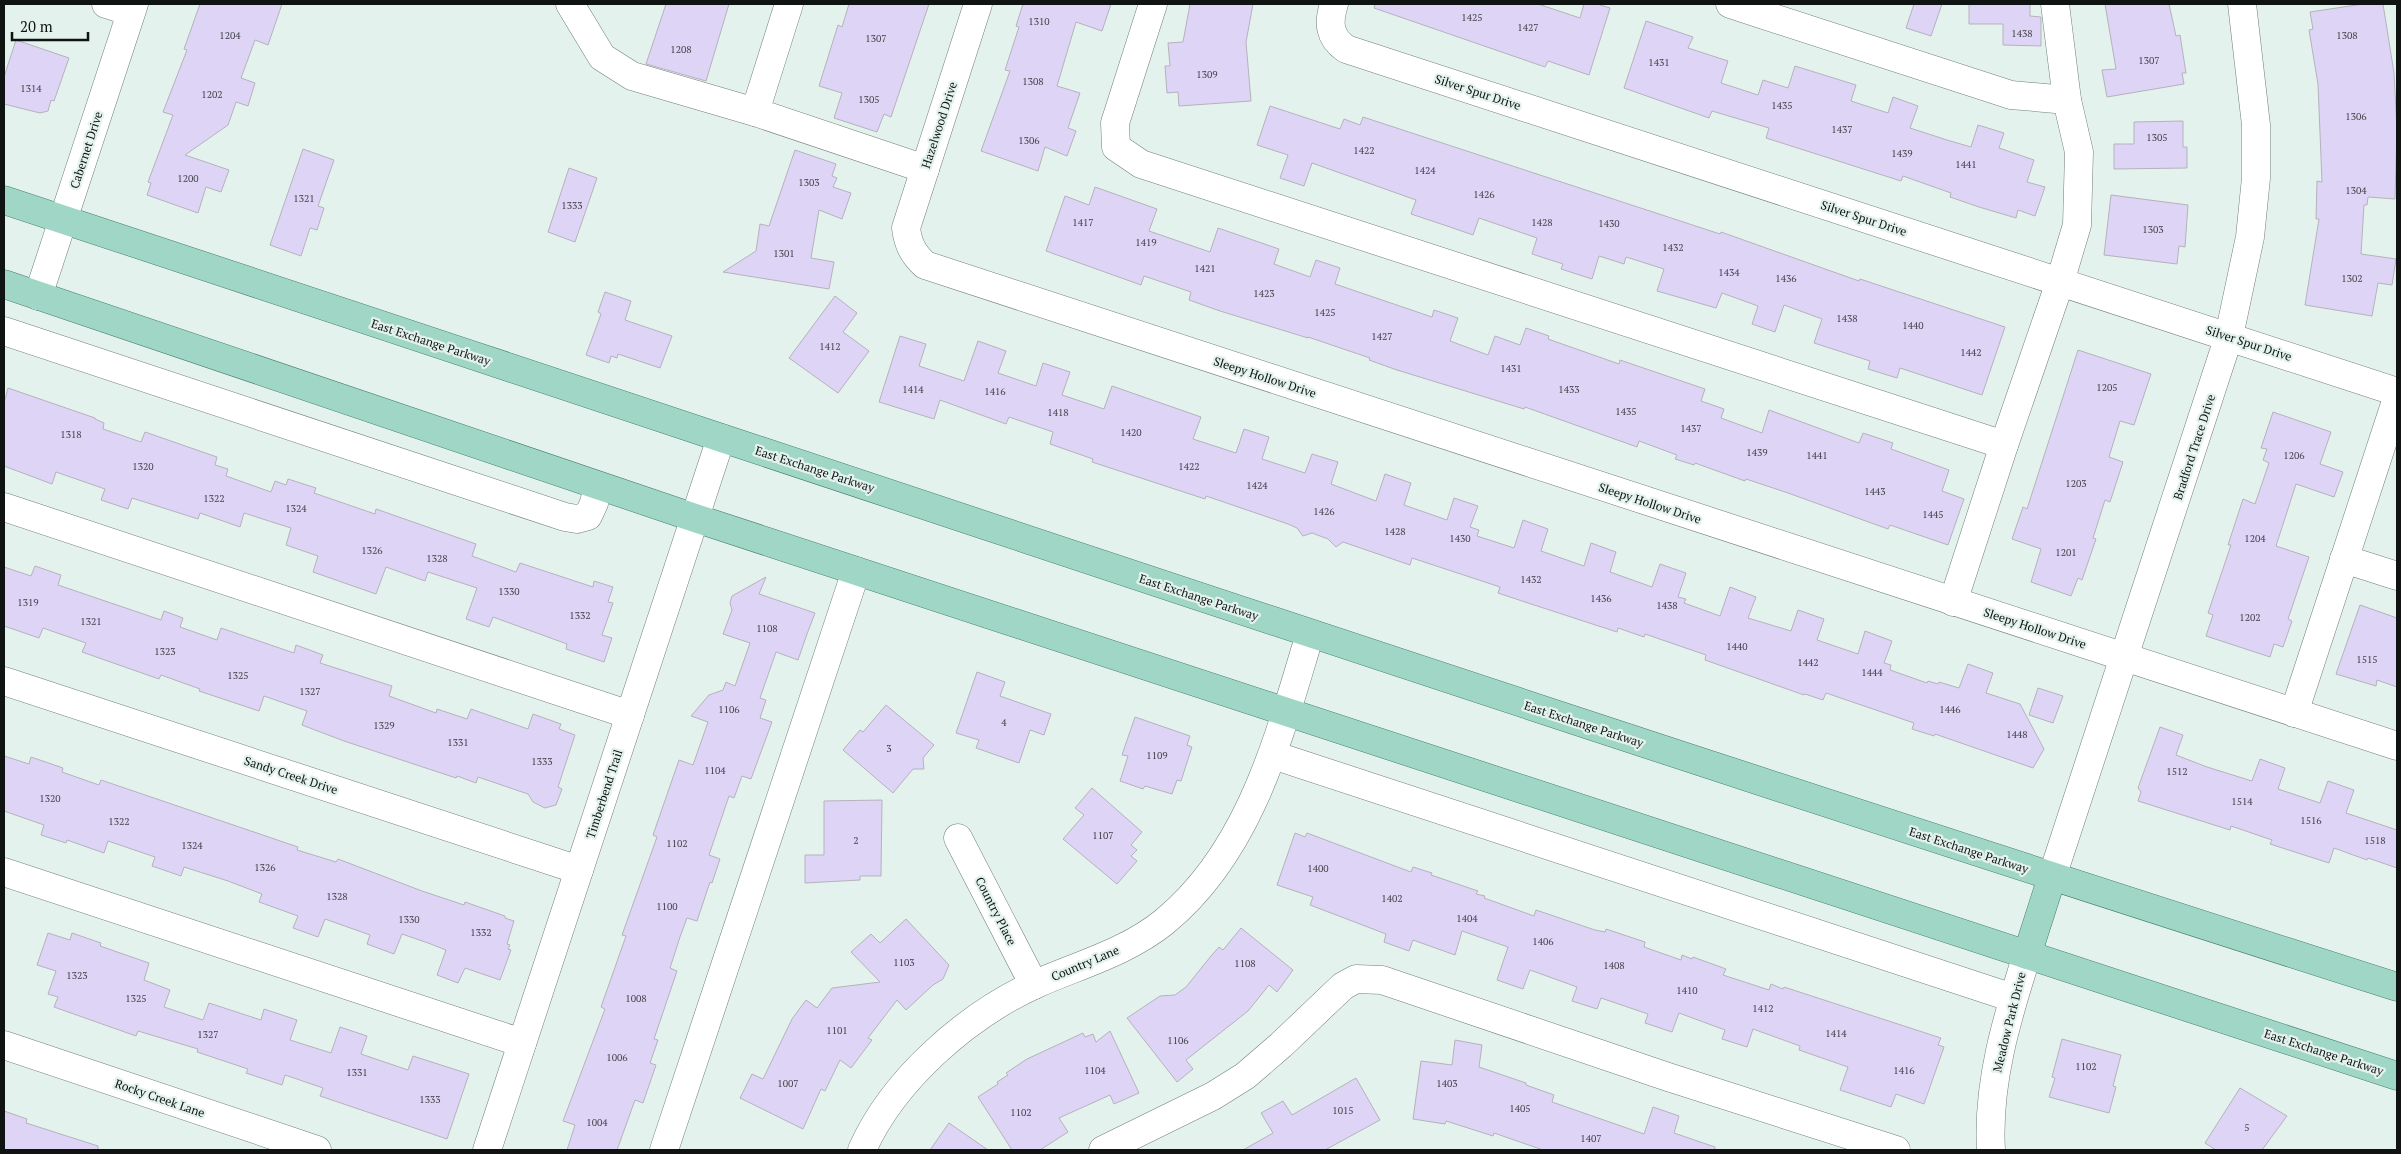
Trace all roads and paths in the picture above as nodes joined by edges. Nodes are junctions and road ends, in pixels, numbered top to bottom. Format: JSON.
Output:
{"nodes":[{"id":1,"x":570,"y":4,"type":"edge"},
{"id":2,"x":789,"y":4,"type":"edge"},
{"id":3,"x":978,"y":4,"type":"edge"},
{"id":4,"x":1153,"y":4,"type":"edge"},
{"id":5,"x":1334,"y":4,"type":"edge"},
{"id":6,"x":1730,"y":4,"type":"edge"},
{"id":7,"x":2055,"y":4,"type":"edge"},
{"id":8,"x":2242,"y":4,"type":"edge"},
{"id":9,"x":124,"y":6,"type":"edge"},
{"id":10,"x":2067,"y":100,"type":"junction"},
{"id":11,"x":755,"y":112,"type":"junction"},
{"id":12,"x":924,"y":169,"type":"junction"},
{"id":13,"x":4,"y":200,"type":"edge"},
{"id":14,"x":63,"y":220,"type":"junction"},
{"id":15,"x":911,"y":247,"type":"joint"},
{"id":16,"x":2060,"y":282,"type":"junction"},
{"id":17,"x":4,"y":284,"type":"edge"},
{"id":18,"x":38,"y":296,"type":"junction"},
{"id":19,"x":4,"y":331,"type":"edge"},
{"id":20,"x":2229,"y":336,"type":"junction"},
{"id":21,"x":2397,"y":392,"type":"edge"},
{"id":22,"x":2397,"y":398,"type":"edge"},
{"id":23,"x":721,"y":438,"type":"junction"},
{"id":24,"x":2004,"y":445,"type":"junction"},
{"id":25,"x":598,"y":486,"type":"junction"},
{"id":26,"x":4,"y":507,"type":"edge"},
{"id":27,"x":694,"y":518,"type":"junction"},
{"id":28,"x":2344,"y":559,"type":"junction"},
{"id":29,"x":856,"y":571,"type":"junction"},
{"id":30,"x":2397,"y":576,"type":"edge"},
{"id":31,"x":1953,"y":602,"type":"junction"},
{"id":32,"x":1310,"y":634,"type":"junction"},
{"id":33,"x":2124,"y":658,"type":"junction"},
{"id":34,"x":4,"y":681,"type":"edge"},
{"id":35,"x":1286,"y":712,"type":"junction"},
{"id":36,"x":2294,"y":713,"type":"junction"},
{"id":37,"x":630,"y":715,"type":"junction"},
{"id":38,"x":2397,"y":746,"type":"edge"},
{"id":39,"x":1273,"y":755,"type":"junction"},
{"id":40,"x":958,"y":838,"type":"dead end"},
{"id":41,"x":579,"y":870,"type":"junction"},
{"id":42,"x":4,"y":872,"type":"edge"},
{"id":43,"x":2052,"y":877,"type":"junction"},
{"id":44,"x":2026,"y":955,"type":"junction"},
{"id":45,"x":1034,"y":985,"type":"junction"},
{"id":46,"x":2397,"y":987,"type":"edge"},
{"id":47,"x":2013,"y":998,"type":"junction"},
{"id":48,"x":522,"y":1043,"type":"junction"},
{"id":49,"x":4,"y":1045,"type":"edge"},
{"id":50,"x":2397,"y":1076,"type":"edge"},
{"id":51,"x":317,"y":1150,"type":"edge"},
{"id":52,"x":487,"y":1150,"type":"edge"},
{"id":53,"x":664,"y":1150,"type":"edge"},
{"id":54,"x":862,"y":1150,"type":"edge"},
{"id":55,"x":1103,"y":1150,"type":"edge"},
{"id":56,"x":1896,"y":1150,"type":"edge"},
{"id":57,"x":1991,"y":1150,"type":"edge"}],
"edges":[{"from":1,"to":11,"type":"street"},
{"from":2,"to":11,"type":"street"},
{"from":3,"to":12,"type":"street","name":"Hazelwood Drive"},
{"from":4,"to":24,"type":"street"},
{"from":5,"to":16,"type":"street","name":"Silver Spur Drive"},
{"from":6,"to":10,"type":"street"},
{"from":7,"to":10,"type":"street"},
{"from":8,"to":20,"type":"street","name":"Bradford Trace Drive"},
{"from":9,"to":14,"type":"street","name":"Cabernet Drive"},
{"from":10,"to":16,"type":"street"},
{"from":11,"to":12,"type":"street"},
{"from":12,"to":15,"type":"street","name":"Hazelwood Drive"},
{"from":13,"to":14,"type":"main road","name":"East Exchange Parkway"},
{"from":14,"to":18,"type":"street","name":"Cabernet Drive"},
{"from":14,"to":23,"type":"main road","name":"East Exchange Parkway"},
{"from":15,"to":31,"type":"street","name":"Sleepy Hollow Drive"},
{"from":16,"to":20,"type":"street","name":"Silver Spur Drive"},
{"from":16,"to":24,"type":"street"},
{"from":17,"to":18,"type":"main road","name":"East Exchange Parkway"},
{"from":18,"to":25,"type":"main road","name":"East Exchange Parkway"},
{"from":19,"to":25,"type":"street"},
{"from":20,"to":21,"type":"street","name":"Silver Spur Drive"},
{"from":20,"to":33,"type":"street","name":"Bradford Trace Drive"},
{"from":22,"to":28,"type":"street"},
{"from":23,"to":27,"type":"street","name":"Timberbend Trail"},
{"from":23,"to":32,"type":"main road","name":"East Exchange Parkway"},
{"from":24,"to":31,"type":"street"},
{"from":25,"to":27,"type":"main road","name":"East Exchange Parkway"},
{"from":26,"to":37,"type":"street"},
{"from":27,"to":29,"type":"main road","name":"East Exchange Parkway"},
{"from":27,"to":37,"type":"street","name":"Timberbend Trail"},
{"from":28,"to":30,"type":"street"},
{"from":28,"to":36,"type":"street"},
{"from":29,"to":35,"type":"main road","name":"East Exchange Parkway"},
{"from":29,"to":53,"type":"street"},
{"from":31,"to":33,"type":"street","name":"Sleepy Hollow Drive"},
{"from":32,"to":35,"type":"street","name":"Country Lane"},
{"from":32,"to":43,"type":"main road","name":"East Exchange Parkway"},
{"from":33,"to":36,"type":"street","name":"Sleepy Hollow Drive"},
{"from":33,"to":43,"type":"street","name":"Bradford Trace Drive"},
{"from":34,"to":41,"type":"street","name":"Sandy Creek Drive"},
{"from":35,"to":39,"type":"street","name":"Country Lane"},
{"from":35,"to":44,"type":"main road","name":"East Exchange Parkway"},
{"from":36,"to":38,"type":"street","name":"Sleepy Hollow Drive"},
{"from":37,"to":41,"type":"street","name":"Timberbend Trail"},
{"from":39,"to":45,"type":"street","name":"Country Lane"},
{"from":39,"to":47,"type":"street"},
{"from":40,"to":45,"type":"street","name":"Country Place"},
{"from":41,"to":48,"type":"street","name":"Timberbend Trail"},
{"from":42,"to":48,"type":"street"},
{"from":43,"to":44,"type":"main road"},
{"from":43,"to":46,"type":"main road","name":"East Exchange Parkway"},
{"from":44,"to":47,"type":"street","name":"Meadow Park Drive"},
{"from":44,"to":50,"type":"main road","name":"East Exchange Parkway"},
{"from":45,"to":54,"type":"street","name":"Country Lane"},
{"from":47,"to":57,"type":"street","name":"Meadow Park Drive"},
{"from":48,"to":52,"type":"street","name":"Timberbend Trail"},
{"from":49,"to":51,"type":"street","name":"Rocky Creek Lane"},
{"from":55,"to":56,"type":"street"}]}
